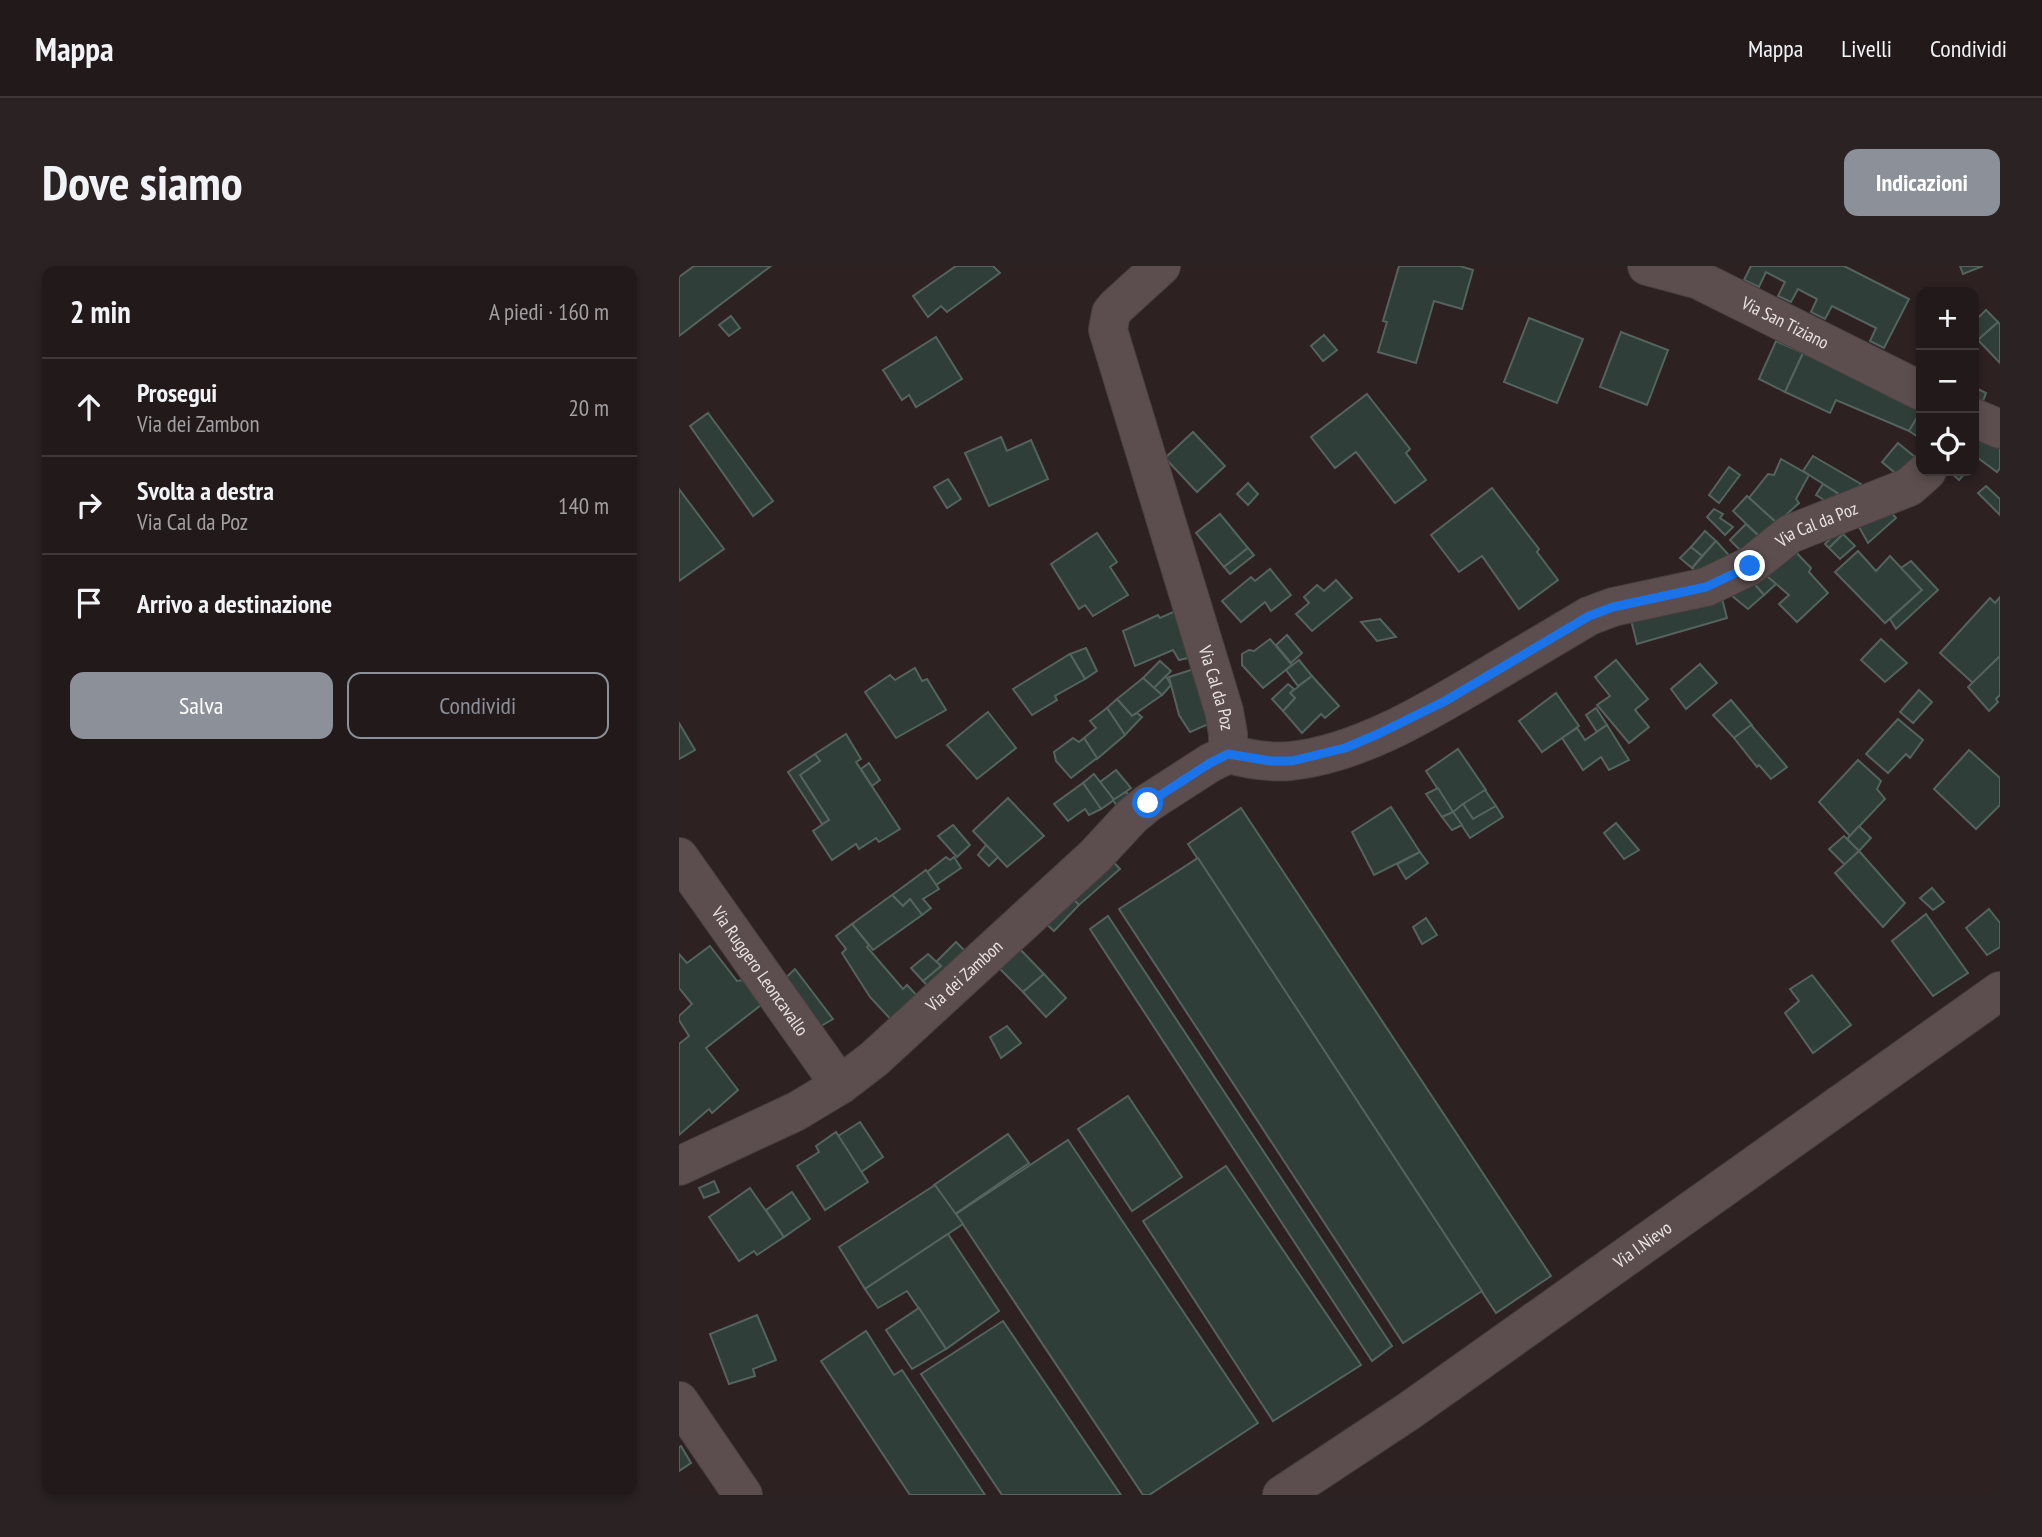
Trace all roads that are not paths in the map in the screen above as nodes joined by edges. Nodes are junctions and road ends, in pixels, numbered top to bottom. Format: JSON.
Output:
{"nodes":[{"id":1,"x":1161,"y":266,"type":"edge"},
{"id":2,"x":1647,"y":266,"type":"edge"},
{"id":3,"x":1703,"y":273,"type":"edge"},
{"id":4,"x":1916,"y":388,"type":"edge"},
{"id":5,"x":1921,"y":476,"type":"edge"},
{"id":6,"x":1228,"y":754,"type":"junction"},
{"id":7,"x":679,"y":857,"type":"edge"},
{"id":8,"x":2000,"y":991,"type":"edge"},
{"id":9,"x":840,"y":1085,"type":"junction"},
{"id":10,"x":679,"y":1166,"type":"edge"},
{"id":11,"x":679,"y":1401,"type":"edge"},
{"id":12,"x":743,"y":1495,"type":"edge"},
{"id":13,"x":1282,"y":1495,"type":"edge"}],
"edges":[{"from":1,"to":6,"type":"street","name":"Via Cal da Poz"},
{"from":2,"to":3,"type":"street","name":"Via San Tiziano"},
{"from":3,"to":4,"type":"street","name":"Via San Tiziano"},
{"from":5,"to":6,"type":"street","name":"Via Cal da Poz"},
{"from":6,"to":9,"type":"street","name":"Via dei Zambon"},
{"from":7,"to":9,"type":"street","name":"Via Ruggero Leoncavallo"},
{"from":8,"to":13,"type":"street","name":"Via I.Nievo"},
{"from":9,"to":10,"type":"street","name":"Via dei Zambon"},
{"from":11,"to":12,"type":"street"}]}
